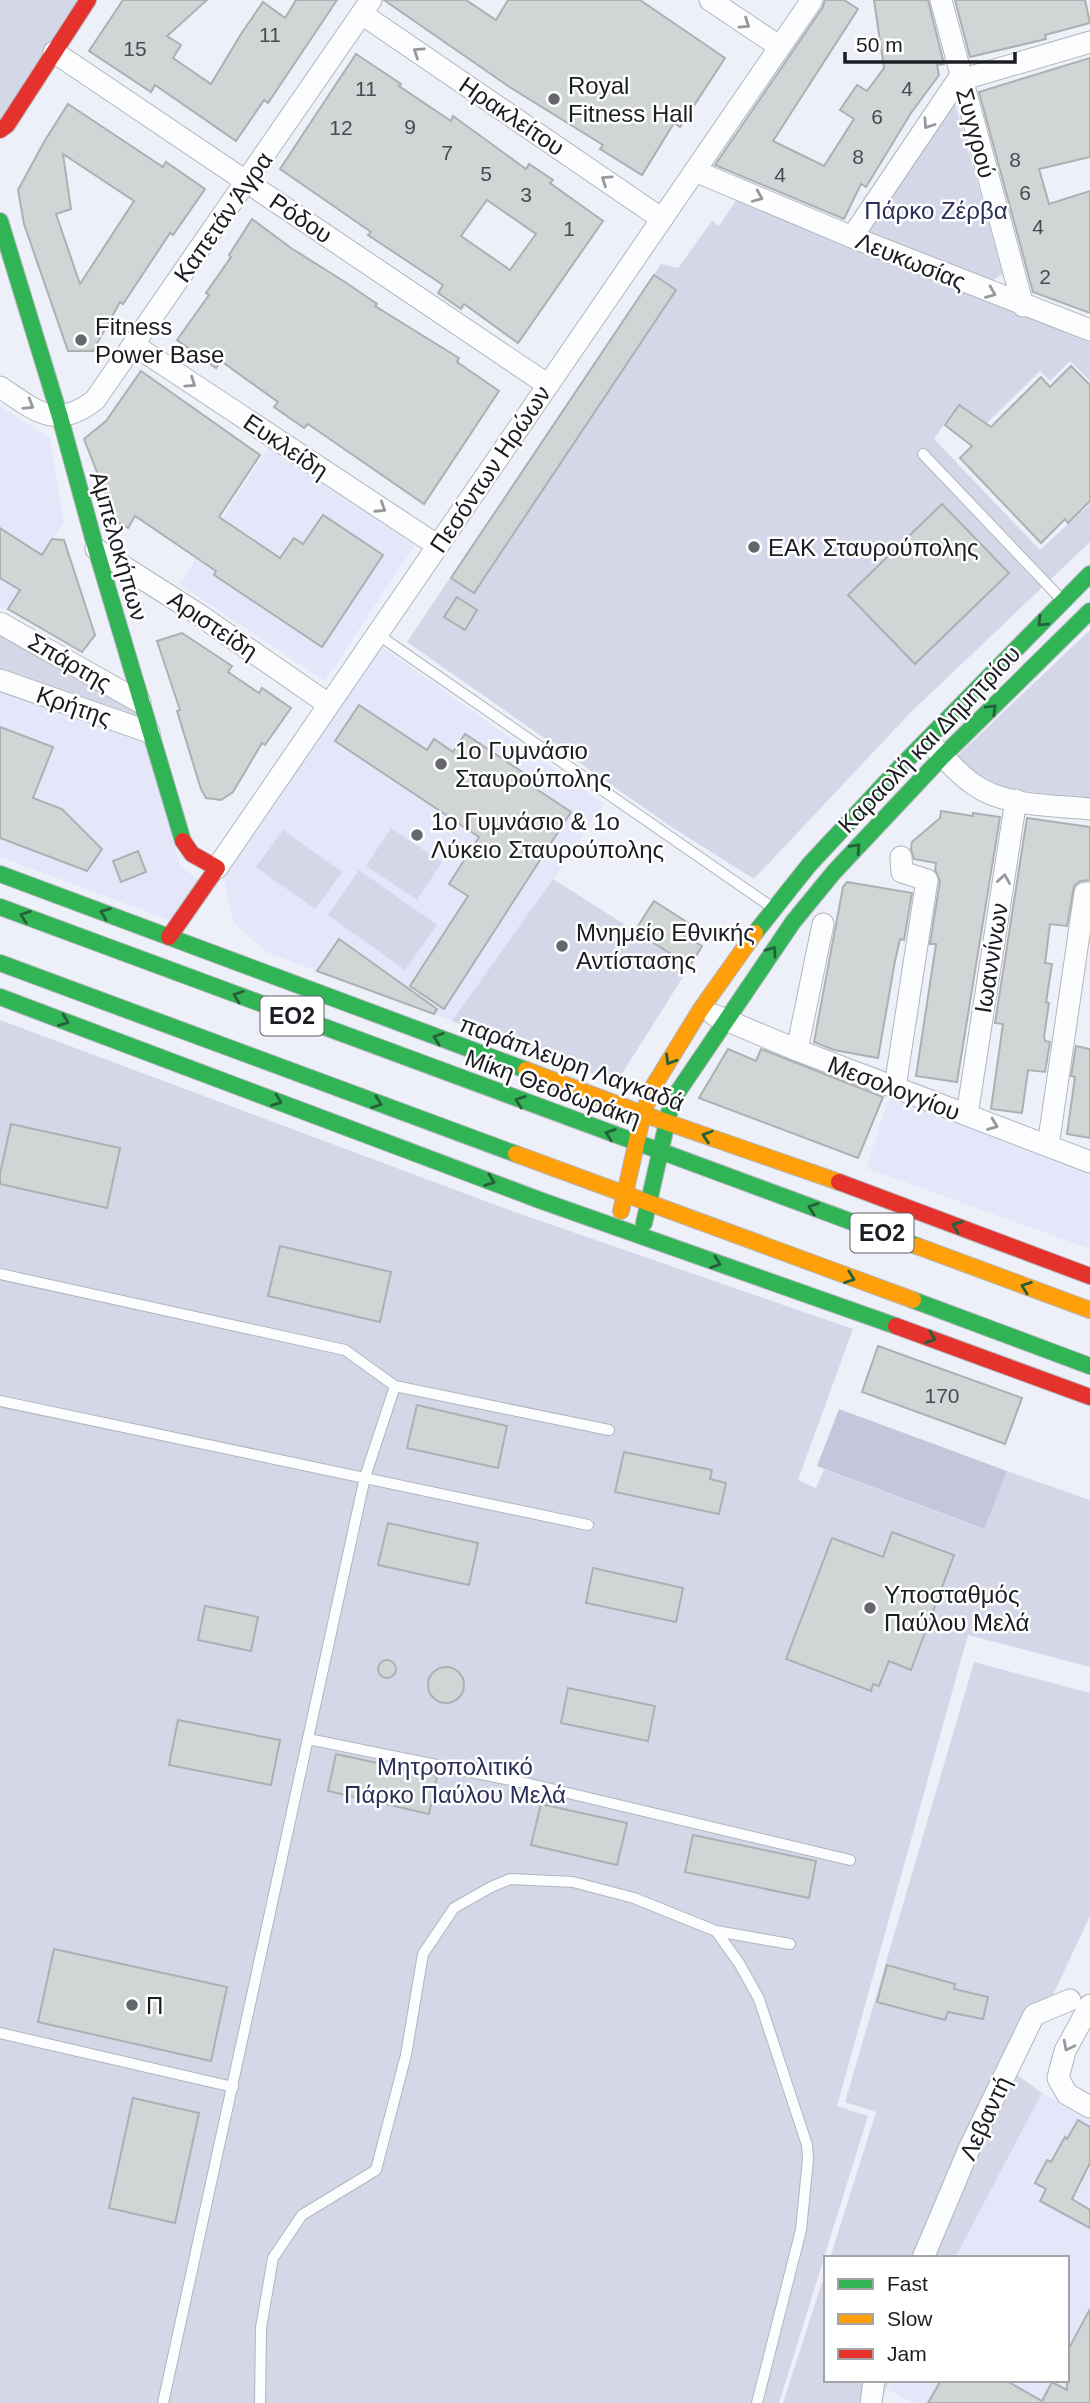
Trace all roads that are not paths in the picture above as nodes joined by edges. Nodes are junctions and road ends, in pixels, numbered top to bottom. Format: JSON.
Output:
{"nodes":[{"id":1,"x":88,"y":0,"type":"edge"},
{"id":2,"x":710,"y":0,"type":"edge"},
{"id":3,"x":812,"y":0,"type":"edge"},
{"id":4,"x":941,"y":0,"type":"edge"},
{"id":5,"x":367,"y":7,"type":"edge"},
{"id":6,"x":1090,"y":43,"type":"edge"},
{"id":7,"x":780,"y":47,"type":"junction"},
{"id":8,"x":54,"y":52,"type":"junction"},
{"id":9,"x":961,"y":79,"type":"junction"},
{"id":10,"x":0,"y":130,"type":"edge"},
{"id":11,"x":695,"y":171,"type":"junction"},
{"id":12,"x":247,"y":181,"type":"junction"},
{"id":13,"x":662,"y":219,"type":"junction"},
{"id":14,"x":0,"y":221,"type":"edge"},
{"id":15,"x":852,"y":237,"type":"junction"},
{"id":16,"x":1023,"y":306,"type":"junction"},
{"id":17,"x":1090,"y":330,"type":"edge"},
{"id":18,"x":134,"y":345,"type":"junction"},
{"id":19,"x":548,"y":385,"type":"junction"},
{"id":20,"x":0,"y":387,"type":"edge"},
{"id":21,"x":60,"y":417,"type":"junction"},
{"id":22,"x":923,"y":454,"type":"dead end"},
{"id":23,"x":438,"y":546,"type":"junction"},
{"id":24,"x":96,"y":549,"type":"junction"},
{"id":25,"x":1090,"y":574,"type":"edge"},
{"id":26,"x":1063,"y":601,"type":"junction"},
{"id":27,"x":1090,"y":611,"type":"edge"},
{"id":28,"x":0,"y":623,"type":"edge"},
{"id":29,"x":377,"y":634,"type":"junction"},
{"id":30,"x":0,"y":680,"type":"edge"},
{"id":31,"x":140,"y":702,"type":"junction"},
{"id":32,"x":328,"y":704,"type":"junction"},
{"id":33,"x":149,"y":732,"type":"junction"},
{"id":34,"x":926,"y":740,"type":"junction"},
{"id":35,"x":943,"y":756,"type":"junction"},
{"id":36,"x":1016,"y":800,"type":"junction"},
{"id":37,"x":1090,"y":809,"type":"edge"},
{"id":38,"x":901,"y":857,"type":"dead end"},
{"id":39,"x":217,"y":868,"type":"junction"},
{"id":40,"x":0,"y":874,"type":"edge"},
{"id":41,"x":1090,"y":893,"type":"edge"},
{"id":42,"x":0,"y":907,"type":"edge"},
{"id":43,"x":773,"y":908,"type":"junction"},
{"id":44,"x":793,"y":922,"type":"junction"},
{"id":45,"x":823,"y":924,"type":"dead end"},
{"id":46,"x":169,"y":937,"type":"junction"},
{"id":47,"x":0,"y":963,"type":"edge"},
{"id":48,"x":0,"y":998,"type":"edge"},
{"id":49,"x":701,"y":1009,"type":"junction"},
{"id":50,"x":724,"y":1020,"type":"junction"},
{"id":51,"x":797,"y":1051,"type":"junction"},
{"id":52,"x":895,"y":1087,"type":"junction"},
{"id":53,"x":643,"y":1114,"type":"junction"},
{"id":54,"x":967,"y":1115,"type":"junction"},
{"id":55,"x":667,"y":1123,"type":"junction"},
{"id":56,"x":636,"y":1143,"type":"junction"},
{"id":57,"x":1048,"y":1146,"type":"junction"},
{"id":58,"x":660,"y":1152,"type":"junction"},
{"id":59,"x":1090,"y":1162,"type":"edge"},
{"id":60,"x":625,"y":1195,"type":"junction"},
{"id":61,"x":649,"y":1204,"type":"junction"},
{"id":62,"x":617,"y":1228,"type":"junction"},
{"id":63,"x":641,"y":1236,"type":"junction"},
{"id":64,"x":0,"y":1274,"type":"edge"},
{"id":65,"x":1090,"y":1276,"type":"edge"},
{"id":66,"x":1090,"y":1310,"type":"edge"},
{"id":67,"x":1090,"y":1366,"type":"edge"},
{"id":68,"x":395,"y":1386,"type":"junction"},
{"id":69,"x":1090,"y":1397,"type":"edge"},
{"id":70,"x":0,"y":1401,"type":"edge"},
{"id":71,"x":609,"y":1430,"type":"dead end"},
{"id":72,"x":365,"y":1477,"type":"junction"},
{"id":73,"x":588,"y":1525,"type":"dead end"},
{"id":74,"x":308,"y":1739,"type":"junction"},
{"id":75,"x":850,"y":1860,"type":"dead end"},
{"id":76,"x":716,"y":1931,"type":"junction"},
{"id":77,"x":790,"y":1944,"type":"dead end"},
{"id":78,"x":1080,"y":2002,"type":"edge"},
{"id":79,"x":0,"y":2033,"type":"edge"},
{"id":80,"x":233,"y":2087,"type":"junction"},
{"id":81,"x":1090,"y":2107,"type":"edge"},
{"id":82,"x":924,"y":2256,"type":"edge"},
{"id":83,"x":874,"y":2382,"type":"edge"},
{"id":84,"x":163,"y":2403,"type":"edge"},
{"id":85,"x":260,"y":2403,"type":"edge"},
{"id":86,"x":757,"y":2403,"type":"edge"},
{"id":87,"x":871,"y":2403,"type":"edge"}],
"edges":[{"from":1,"to":8,"type":"main road"},
{"from":2,"to":7,"type":"street","one_way":true},
{"from":3,"to":7,"type":"street","name":"Πεσόντων Ηρώων"},
{"from":4,"to":9,"type":"street","name":"Συγγρού"},
{"from":5,"to":12,"type":"street","name":"Καπετάν Άγρα"},
{"from":13,"to":5,"type":"street","name":"Ηρακλείτου","one_way":true},
{"from":6,"to":9,"type":"street"},
{"from":7,"to":11,"type":"street","name":"Πεσόντων Ηρώων"},
{"from":8,"to":10,"type":"main road"},
{"from":8,"to":12,"type":"street","name":"Ρόδου"},
{"from":9,"to":15,"type":"street","one_way":true},
{"from":9,"to":16,"type":"street","name":"Συγγρού"},
{"from":11,"to":13,"type":"street","name":"Πεσόντων Ηρώων"},
{"from":11,"to":15,"type":"street","name":"Λευκωσίας","one_way":true},
{"from":12,"to":18,"type":"street","name":"Καπετάν Άγρα"},
{"from":12,"to":19,"type":"street","name":"Ρόδου"},
{"from":13,"to":19,"type":"street","name":"Πεσόντων Ηρώων"},
{"from":14,"to":21,"type":"main road","name":"Αμπελοκήπων"},
{"from":15,"to":16,"type":"street","name":"Λευκωσίας","one_way":true},
{"from":16,"to":17,"type":"street","name":"Λευκωσίας"},
{"from":18,"to":21,"type":"street","name":"Καπετάν Άγρα"},
{"from":18,"to":23,"type":"street","name":"Ευκλείδη","one_way":true},
{"from":19,"to":23,"type":"street","name":"Πεσόντων Ηρώων"},
{"from":20,"to":21,"type":"street","one_way":true},
{"from":21,"to":24,"type":"main road","name":"Αμπελοκήπων"},
{"from":22,"to":26,"type":"lane"},
{"from":23,"to":29,"type":"street","name":"Πεσόντων Ηρώων"},
{"from":24,"to":31,"type":"main road","name":"Αμπελοκήπων"},
{"from":24,"to":32,"type":"street","name":"Αριστείδη"},
{"from":25,"to":26,"type":"main road","name":"Καραολή και Δημητρίου"},
{"from":26,"to":34,"type":"main road","name":"Καραολή και Δημητρίου","one_way":true},
{"from":35,"to":27,"type":"main road","name":"Καραολή και Δημητρίου","one_way":true},
{"from":28,"to":31,"type":"street","name":"Σπάρτης"},
{"from":29,"to":32,"type":"street","name":"Πεσόντων Ηρώων"},
{"from":29,"to":43,"type":"lane"},
{"from":30,"to":33,"type":"street","name":"Κρήτης"},
{"from":31,"to":33,"type":"main road","name":"Αμπελοκήπων"},
{"from":32,"to":39,"type":"street","name":"Πεσόντων Ηρώων"},
{"from":33,"to":39,"type":"main road","name":"Αμπελοκήπων"},
{"from":34,"to":35,"type":"street"},
{"from":34,"to":43,"type":"main road","name":"Καραολή και Δημητρίου"},
{"from":35,"to":36,"type":"street"},
{"from":44,"to":35,"type":"main road","name":"Καραολή και Δημητρίου","one_way":true},
{"from":36,"to":37,"type":"street"},
{"from":54,"to":36,"type":"street","name":"Ιωαννίνων","one_way":true},
{"from":38,"to":52,"type":"street"},
{"from":39,"to":46,"type":"main road","name":"Πεσόντων Ηρώων"},
{"from":46,"to":40,"type":"main road","name":"παράπλευρη Λαγκαδά","one_way":true},
{"from":41,"to":57,"type":"street"},
{"from":56,"to":42,"type":"main road","name":"Μίκη Θεοδωράκη","number":"ΕΟ2","one_way":true},
{"from":43,"to":44,"type":"street"},
{"from":43,"to":49,"type":"main road","name":"Καραολή και Δημητρίου"},
{"from":50,"to":44,"type":"main road","name":"Καραολή και Δημητρίου","one_way":true},
{"from":45,"to":51,"type":"street"},
{"from":53,"to":46,"type":"main road","name":"παράπλευρη Λαγκαδά","one_way":true},
{"from":47,"to":60,"type":"main road","number":"ΕΟ2","one_way":true},
{"from":48,"to":62,"type":"main road","one_way":true},
{"from":49,"to":50,"type":"street","name":"Μεσολογγίου"},
{"from":49,"to":53,"type":"main road","name":"Καραολή και Δημητρίου","one_way":true},
{"from":50,"to":51,"type":"street","name":"Μεσολογγίου"},
{"from":50,"to":55,"type":"main road","name":"Καραολή και Δημητρίου"},
{"from":51,"to":52,"type":"street","name":"Μεσολογγίου"},
{"from":52,"to":54,"type":"street","name":"Μεσολογγίου"},
{"from":53,"to":55,"type":"main road","name":"παράπλευρη Λαγκαδά"},
{"from":53,"to":56,"type":"main road","name":"Καραολή και Δημητρίου"},
{"from":54,"to":57,"type":"street","name":"Μεσολογγίου","one_way":true},
{"from":55,"to":58,"type":"main road","name":"Καραολή και Δημητρίου"},
{"from":65,"to":55,"type":"main road","name":"παράπλευρη Λαγκαδά","one_way":true},
{"from":56,"to":58,"type":"main road","name":"Μίκη Θεοδωράκη","number":"ΕΟ2"},
{"from":56,"to":60,"type":"main road","name":"Καραολή και Δημητρίου"},
{"from":57,"to":59,"type":"street","name":"Μεσολογγίου"},
{"from":58,"to":61,"type":"main road","name":"Καραολή και Δημητρίου"},
{"from":66,"to":58,"type":"main road","name":"Μίκη Θεοδωράκη","number":"ΕΟ2","one_way":true},
{"from":60,"to":61,"type":"main road","number":"ΕΟ2"},
{"from":60,"to":62,"type":"main road","name":"Καραολή και Δημητρίου"},
{"from":61,"to":63,"type":"main road","name":"Καραολή και Δημητρίου"},
{"from":61,"to":67,"type":"main road","number":"ΕΟ2","one_way":true},
{"from":62,"to":63,"type":"main road"},
{"from":63,"to":69,"type":"main road","one_way":true},
{"from":64,"to":68,"type":"lane"},
{"from":68,"to":71,"type":"lane"},
{"from":68,"to":72,"type":"lane"},
{"from":70,"to":72,"type":"lane"},
{"from":72,"to":73,"type":"lane"},
{"from":72,"to":74,"type":"lane"},
{"from":74,"to":75,"type":"lane"},
{"from":74,"to":80,"type":"lane"},
{"from":76,"to":77,"type":"lane"},
{"from":76,"to":85,"type":"lane"},
{"from":76,"to":86,"type":"lane"},
{"from":78,"to":81,"type":"street","one_way":true},
{"from":78,"to":82,"type":"street","name":"Λεβαντή"},
{"from":79,"to":80,"type":"lane"},
{"from":80,"to":84,"type":"lane"},
{"from":83,"to":87,"type":"street"}]}
